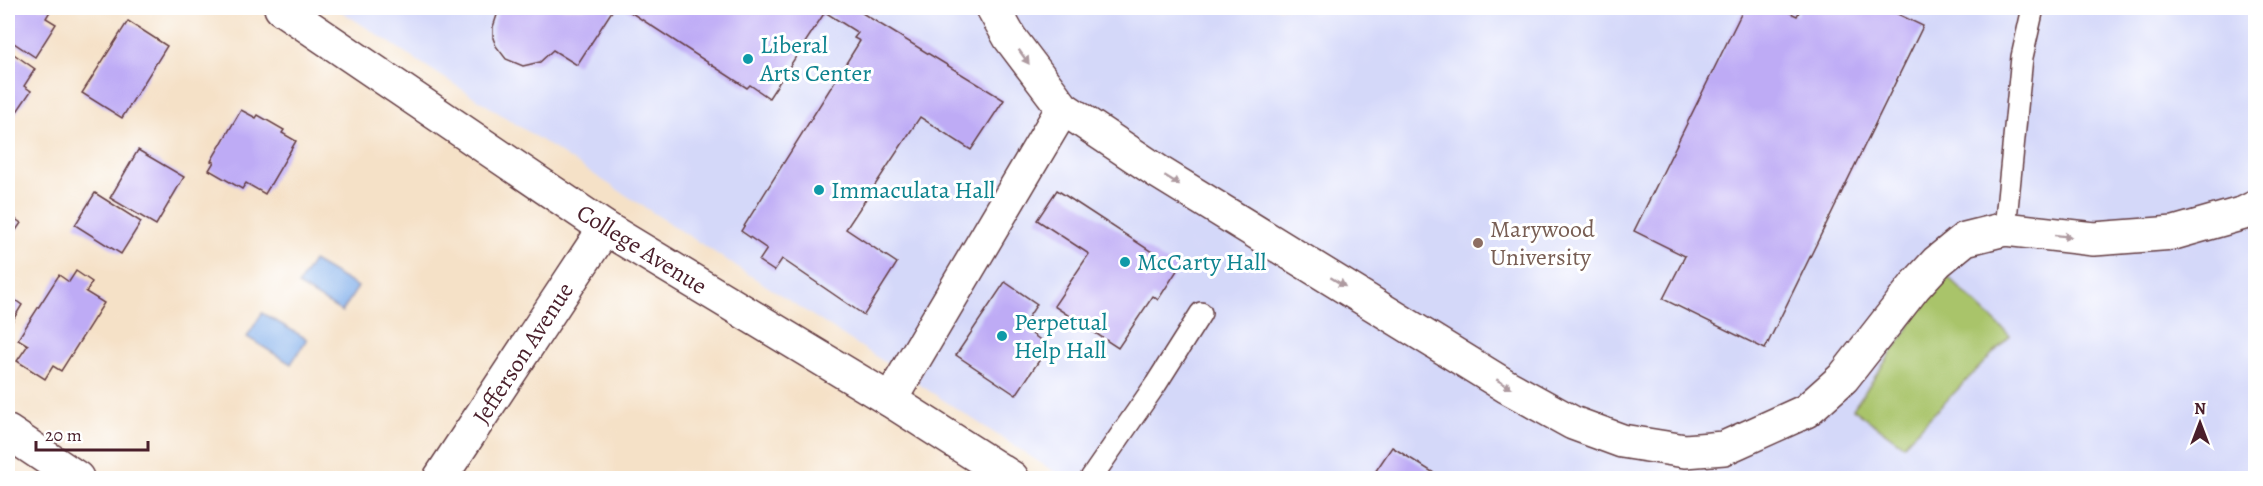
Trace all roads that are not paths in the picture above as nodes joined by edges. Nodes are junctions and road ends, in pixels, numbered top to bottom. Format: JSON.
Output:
{"nodes":[{"id":1,"x":281,"y":8,"type":"edge"},
{"id":2,"x":993,"y":8,"type":"edge"},
{"id":3,"x":2033,"y":8,"type":"edge"},
{"id":4,"x":1063,"y":108,"type":"junction"},
{"id":5,"x":2256,"y":207,"type":"edge"},
{"id":6,"x":605,"y":228,"type":"junction"},
{"id":7,"x":2005,"y":230,"type":"junction"},
{"id":8,"x":1201,"y":313,"type":"dead end"},
{"id":9,"x":890,"y":400,"type":"junction"},
{"id":10,"x":8,"y":432,"type":"edge"},
{"id":11,"x":77,"y":478,"type":"edge"},
{"id":12,"x":440,"y":478,"type":"edge"},
{"id":13,"x":1012,"y":478,"type":"edge"},
{"id":14,"x":1091,"y":478,"type":"edge"}],
"edges":[{"from":1,"to":6,"type":"street","name":"College Avenue"},
{"from":2,"to":4,"type":"street","one_way":true},
{"from":3,"to":7,"type":"lane"},
{"from":4,"to":7,"type":"street","one_way":true},
{"from":4,"to":9,"type":"street"},
{"from":7,"to":5,"type":"street","one_way":true},
{"from":6,"to":9,"type":"street","name":"College Avenue"},
{"from":6,"to":12,"type":"street","name":"Jefferson Avenue"},
{"from":8,"to":14,"type":"lane"},
{"from":9,"to":13,"type":"street","name":"College Avenue"},
{"from":10,"to":11,"type":"street"}]}
